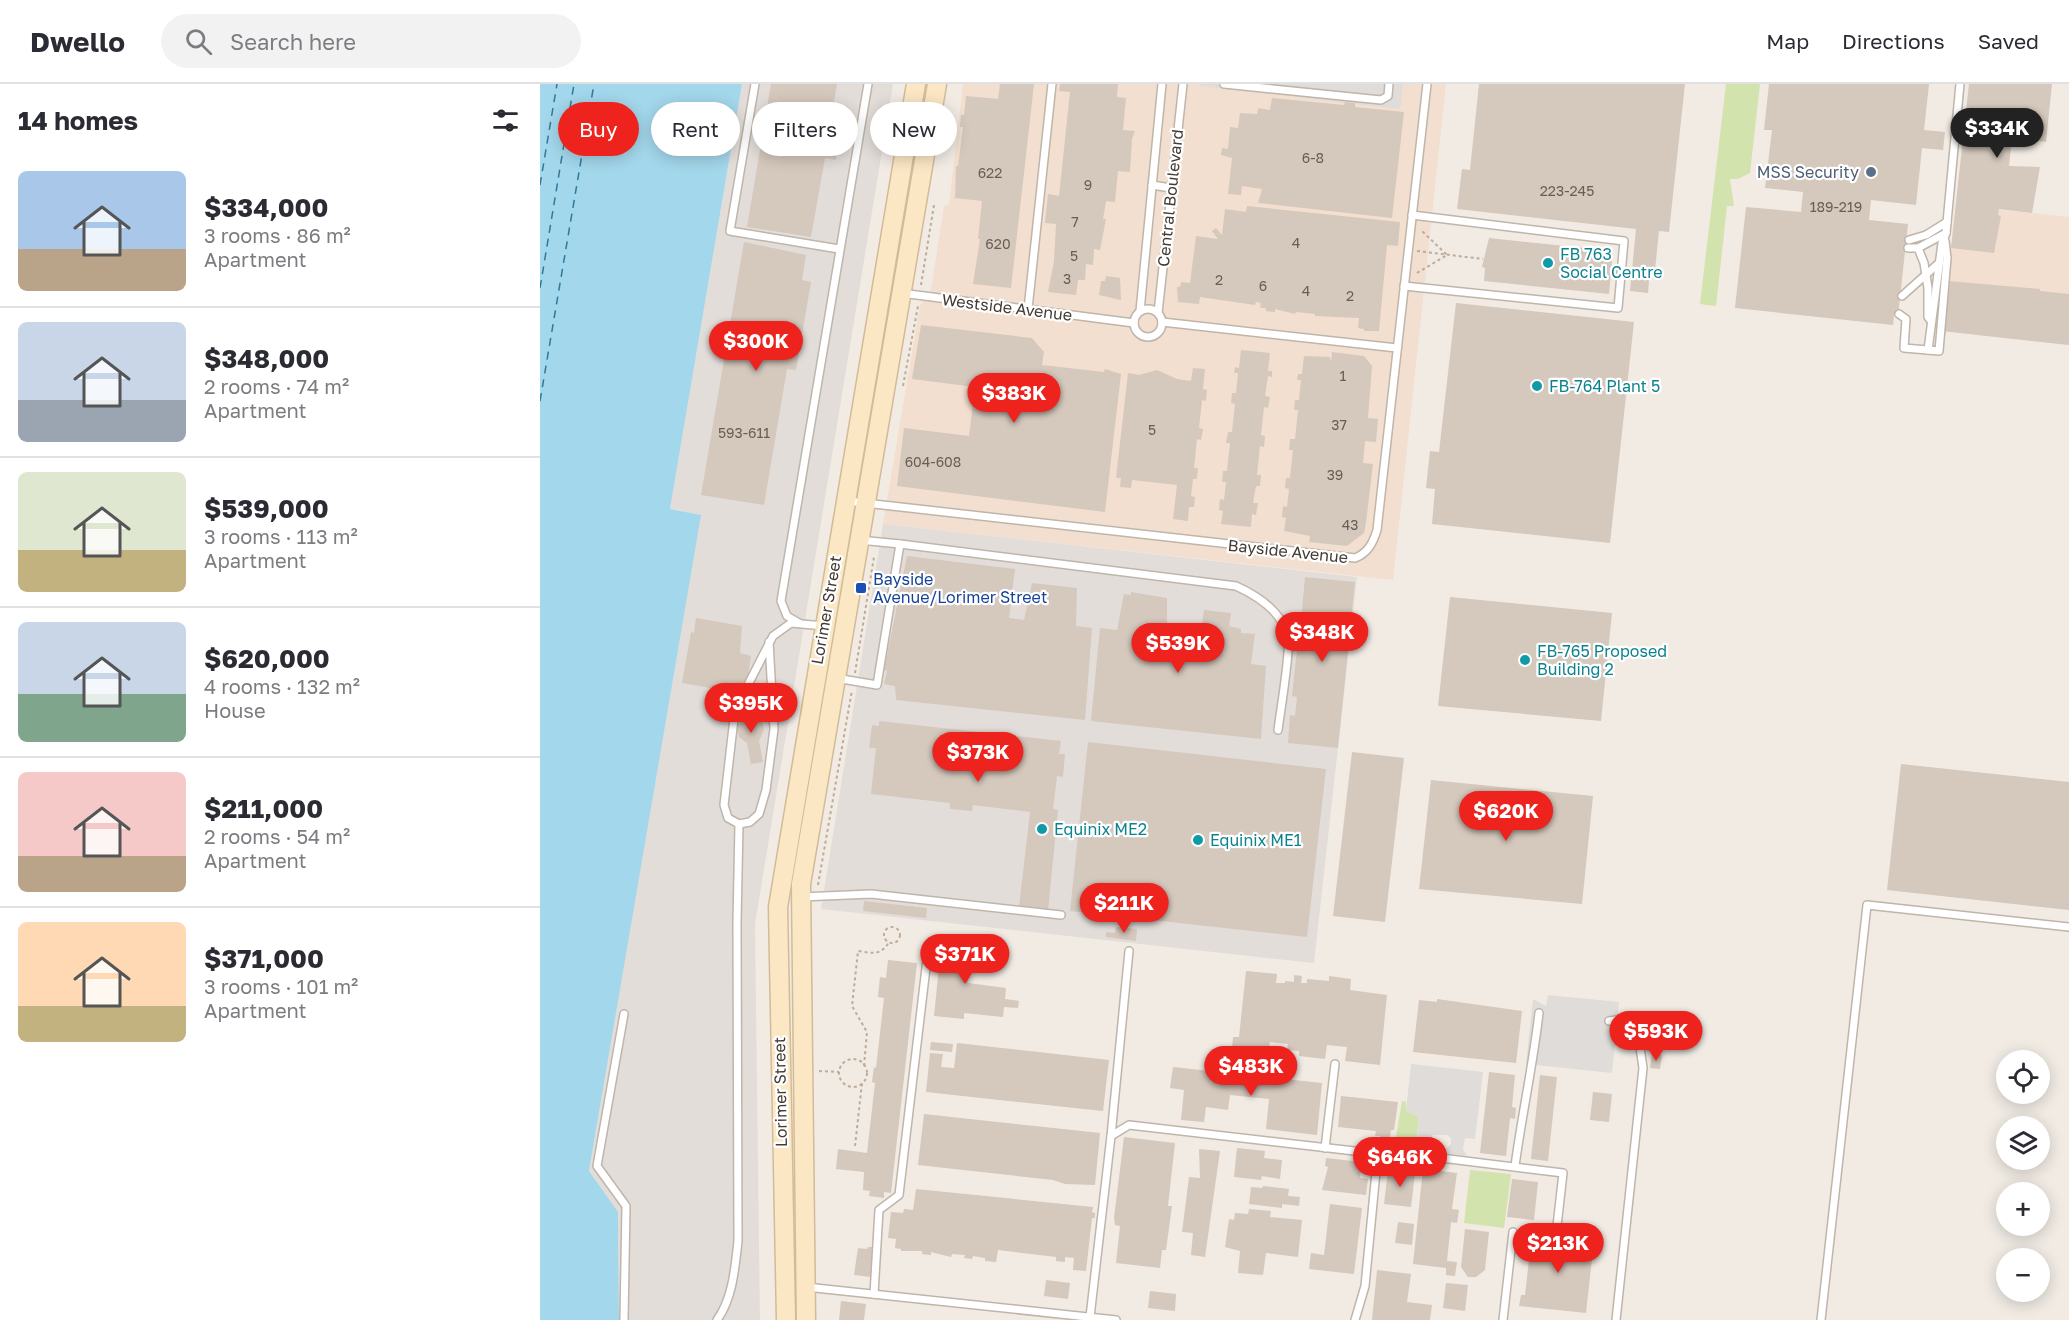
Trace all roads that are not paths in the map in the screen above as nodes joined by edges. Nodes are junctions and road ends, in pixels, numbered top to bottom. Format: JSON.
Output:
{"nodes":[{"id":1,"x":755,"y":84,"type":"edge"},
{"id":2,"x":868,"y":84,"type":"edge"},
{"id":3,"x":916,"y":84,"type":"edge"},
{"id":4,"x":937,"y":84,"type":"edge"},
{"id":5,"x":1052,"y":84,"type":"edge"},
{"id":6,"x":1162,"y":84,"type":"edge"},
{"id":7,"x":1183,"y":84,"type":"edge"},
{"id":8,"x":1224,"y":84,"type":"edge"},
{"id":9,"x":1389,"y":84,"type":"edge"},
{"id":10,"x":1427,"y":84,"type":"edge"},
{"id":11,"x":1960,"y":84,"type":"edge"},
{"id":12,"x":1152,"y":185,"type":"junction"},
{"id":13,"x":1171,"y":188,"type":"junction"},
{"id":14,"x":1412,"y":218,"type":"junction"},
{"id":15,"x":1947,"y":222,"type":"junction"},
{"id":16,"x":1946,"y":233,"type":"junction"},
{"id":17,"x":1945,"y":242,"type":"junction"},
{"id":18,"x":1918,"y":248,"type":"junction"},
{"id":19,"x":839,"y":249,"type":"junction"},
{"id":20,"x":1939,"y":263,"type":"junction"},
{"id":21,"x":1926,"y":275,"type":"junction"},
{"id":22,"x":1405,"y":284,"type":"junction"},
{"id":23,"x":881,"y":290,"type":"junction"},
{"id":24,"x":911,"y":294,"type":"junction"},
{"id":25,"x":1902,"y":296,"type":"dead end"},
{"id":26,"x":1028,"y":309,"type":"junction"},
{"id":27,"x":1140,"y":311,"type":"junction"},
{"id":28,"x":1158,"y":313,"type":"junction"},
{"id":29,"x":1899,"y":314,"type":"dead end"},
{"id":30,"x":1931,"y":321,"type":"junction"},
{"id":31,"x":1162,"y":322,"type":"junction"},
{"id":32,"x":1134,"y":323,"type":"junction"},
{"id":33,"x":1397,"y":348,"type":"junction"},
{"id":34,"x":1928,"y":350,"type":"junction"},
{"id":35,"x":845,"y":500,"type":"junction"},
{"id":36,"x":866,"y":504,"type":"junction"},
{"id":37,"x":839,"y":537,"type":"junction"},
{"id":38,"x":868,"y":541,"type":"junction"},
{"id":39,"x":900,"y":544,"type":"junction"},
{"id":40,"x":799,"y":623,"type":"junction"},
{"id":41,"x":824,"y":626,"type":"junction"},
{"id":42,"x":845,"y":629,"type":"junction"},
{"id":43,"x":769,"y":642,"type":"junction"},
{"id":44,"x":845,"y":680,"type":"junction"},
{"id":45,"x":1278,"y":730,"type":"dead end"},
{"id":46,"x":739,"y":824,"type":"junction"},
{"id":47,"x":808,"y":897,"type":"junction"},
{"id":48,"x":1061,"y":915,"type":"dead end"},
{"id":49,"x":2069,"y":927,"type":"edge"},
{"id":50,"x":928,"y":951,"type":"dead end"},
{"id":51,"x":1129,"y":951,"type":"dead end"},
{"id":52,"x":1539,"y":1013,"type":"dead end"},
{"id":53,"x":624,"y":1014,"type":"dead end"},
{"id":54,"x":1608,"y":1021,"type":"dead end"},
{"id":55,"x":1335,"y":1064,"type":"dead end"},
{"id":56,"x":780,"y":1084,"type":"junction"},
{"id":57,"x":802,"y":1084,"type":"junction"},
{"id":58,"x":1111,"y":1136,"type":"junction"},
{"id":59,"x":1325,"y":1148,"type":"junction"},
{"id":60,"x":1363,"y":1152,"type":"junction"},
{"id":61,"x":1515,"y":1166,"type":"junction"},
{"id":62,"x":1557,"y":1226,"type":"dead end"},
{"id":63,"x":1513,"y":1232,"type":"dead end"},
{"id":64,"x":785,"y":1285,"type":"junction"},
{"id":65,"x":805,"y":1287,"type":"junction"},
{"id":66,"x":874,"y":1294,"type":"junction"},
{"id":67,"x":1090,"y":1317,"type":"junction"},
{"id":68,"x":624,"y":1320,"type":"edge"},
{"id":69,"x":717,"y":1320,"type":"edge"},
{"id":70,"x":786,"y":1320,"type":"edge"},
{"id":71,"x":806,"y":1320,"type":"edge"},
{"id":72,"x":1116,"y":1320,"type":"edge"},
{"id":73,"x":1355,"y":1320,"type":"edge"},
{"id":74,"x":1503,"y":1320,"type":"edge"},
{"id":75,"x":1616,"y":1320,"type":"edge"},
{"id":76,"x":1821,"y":1320,"type":"edge"}],
"edges":[{"from":1,"to":19,"type":"lane"},
{"from":2,"to":19,"type":"lane"},
{"from":3,"to":23,"type":"main road","name":"Lorimer Street"},
{"from":4,"to":24,"type":"main road","name":"Lorimer Street"},
{"from":5,"to":26,"type":"lane"},
{"from":6,"to":12,"type":"lane","name":"Central Boulevard"},
{"from":7,"to":13,"type":"lane","name":"Central Boulevard"},
{"from":8,"to":9,"type":"lane"},
{"from":10,"to":14,"type":"lane","name":"Bayside Avenue"},
{"from":11,"to":15,"type":"lane"},
{"from":12,"to":13,"type":"lane"},
{"from":12,"to":27,"type":"lane","name":"Central Boulevard"},
{"from":13,"to":28,"type":"lane","name":"Central Boulevard"},
{"from":14,"to":22,"type":"lane","name":"Bayside Avenue"},
{"from":14,"to":22,"type":"lane"},
{"from":15,"to":16,"type":"lane"},
{"from":15,"to":18,"type":"lane"},
{"from":16,"to":17,"type":"lane"},
{"from":16,"to":18,"type":"lane"},
{"from":17,"to":20,"type":"lane"},
{"from":17,"to":34,"type":"lane"},
{"from":18,"to":21,"type":"lane"},
{"from":19,"to":40,"type":"lane"},
{"from":20,"to":21,"type":"lane"},
{"from":20,"to":30,"type":"lane"},
{"from":21,"to":25,"type":"lane"},
{"from":21,"to":30,"type":"lane"},
{"from":22,"to":33,"type":"lane","name":"Bayside Avenue"},
{"from":23,"to":24,"type":"lane","name":"Westside Avenue"},
{"from":23,"to":35,"type":"main road","name":"Lorimer Street"},
{"from":24,"to":26,"type":"lane","name":"Westside Avenue"},
{"from":24,"to":36,"type":"main road","name":"Lorimer Street"},
{"from":26,"to":32,"type":"lane","name":"Westside Avenue"},
{"from":27,"to":28,"type":"lane"},
{"from":27,"to":32,"type":"lane"},
{"from":28,"to":31,"type":"lane"},
{"from":29,"to":34,"type":"lane"},
{"from":30,"to":34,"type":"lane"},
{"from":31,"to":32,"type":"lane"},
{"from":31,"to":33,"type":"lane"},
{"from":33,"to":36,"type":"lane","name":"Bayside Avenue"},
{"from":35,"to":36,"type":"lane","name":"Bayside Avenue"},
{"from":35,"to":37,"type":"main road","name":"Lorimer Street"},
{"from":36,"to":38,"type":"main road","name":"Lorimer Street"},
{"from":37,"to":38,"type":"lane"},
{"from":37,"to":41,"type":"main road","name":"Lorimer Street"},
{"from":38,"to":39,"type":"lane"},
{"from":38,"to":42,"type":"main road","name":"Lorimer Street"},
{"from":39,"to":44,"type":"lane"},
{"from":39,"to":45,"type":"lane"},
{"from":40,"to":41,"type":"lane"},
{"from":40,"to":43,"type":"lane"},
{"from":41,"to":42,"type":"lane"},
{"from":41,"to":56,"type":"main road","name":"Lorimer Street"},
{"from":42,"to":44,"type":"main road","name":"Lorimer Street"},
{"from":43,"to":46,"type":"lane"},
{"from":43,"to":46,"type":"lane"},
{"from":44,"to":47,"type":"main road","name":"Lorimer Street"},
{"from":46,"to":69,"type":"lane"},
{"from":47,"to":48,"type":"lane"},
{"from":47,"to":57,"type":"main road","name":"Lorimer Street"},
{"from":49,"to":76,"type":"lane"},
{"from":50,"to":66,"type":"lane"},
{"from":51,"to":58,"type":"lane"},
{"from":52,"to":61,"type":"lane"},
{"from":53,"to":68,"type":"lane"},
{"from":54,"to":75,"type":"lane"},
{"from":55,"to":59,"type":"lane"},
{"from":56,"to":57,"type":"main road"},
{"from":56,"to":64,"type":"main road","name":"Lorimer Street"},
{"from":57,"to":65,"type":"main road","name":"Lorimer Street"},
{"from":58,"to":59,"type":"lane"},
{"from":58,"to":67,"type":"lane"},
{"from":59,"to":60,"type":"lane"},
{"from":60,"to":61,"type":"lane"},
{"from":60,"to":73,"type":"lane"},
{"from":61,"to":62,"type":"lane"},
{"from":63,"to":74,"type":"lane"},
{"from":64,"to":65,"type":"lane"},
{"from":64,"to":70,"type":"main road","name":"Lorimer Street"},
{"from":65,"to":66,"type":"lane"},
{"from":65,"to":71,"type":"main road","name":"Lorimer Street"},
{"from":66,"to":67,"type":"lane"},
{"from":67,"to":72,"type":"lane"}]}
